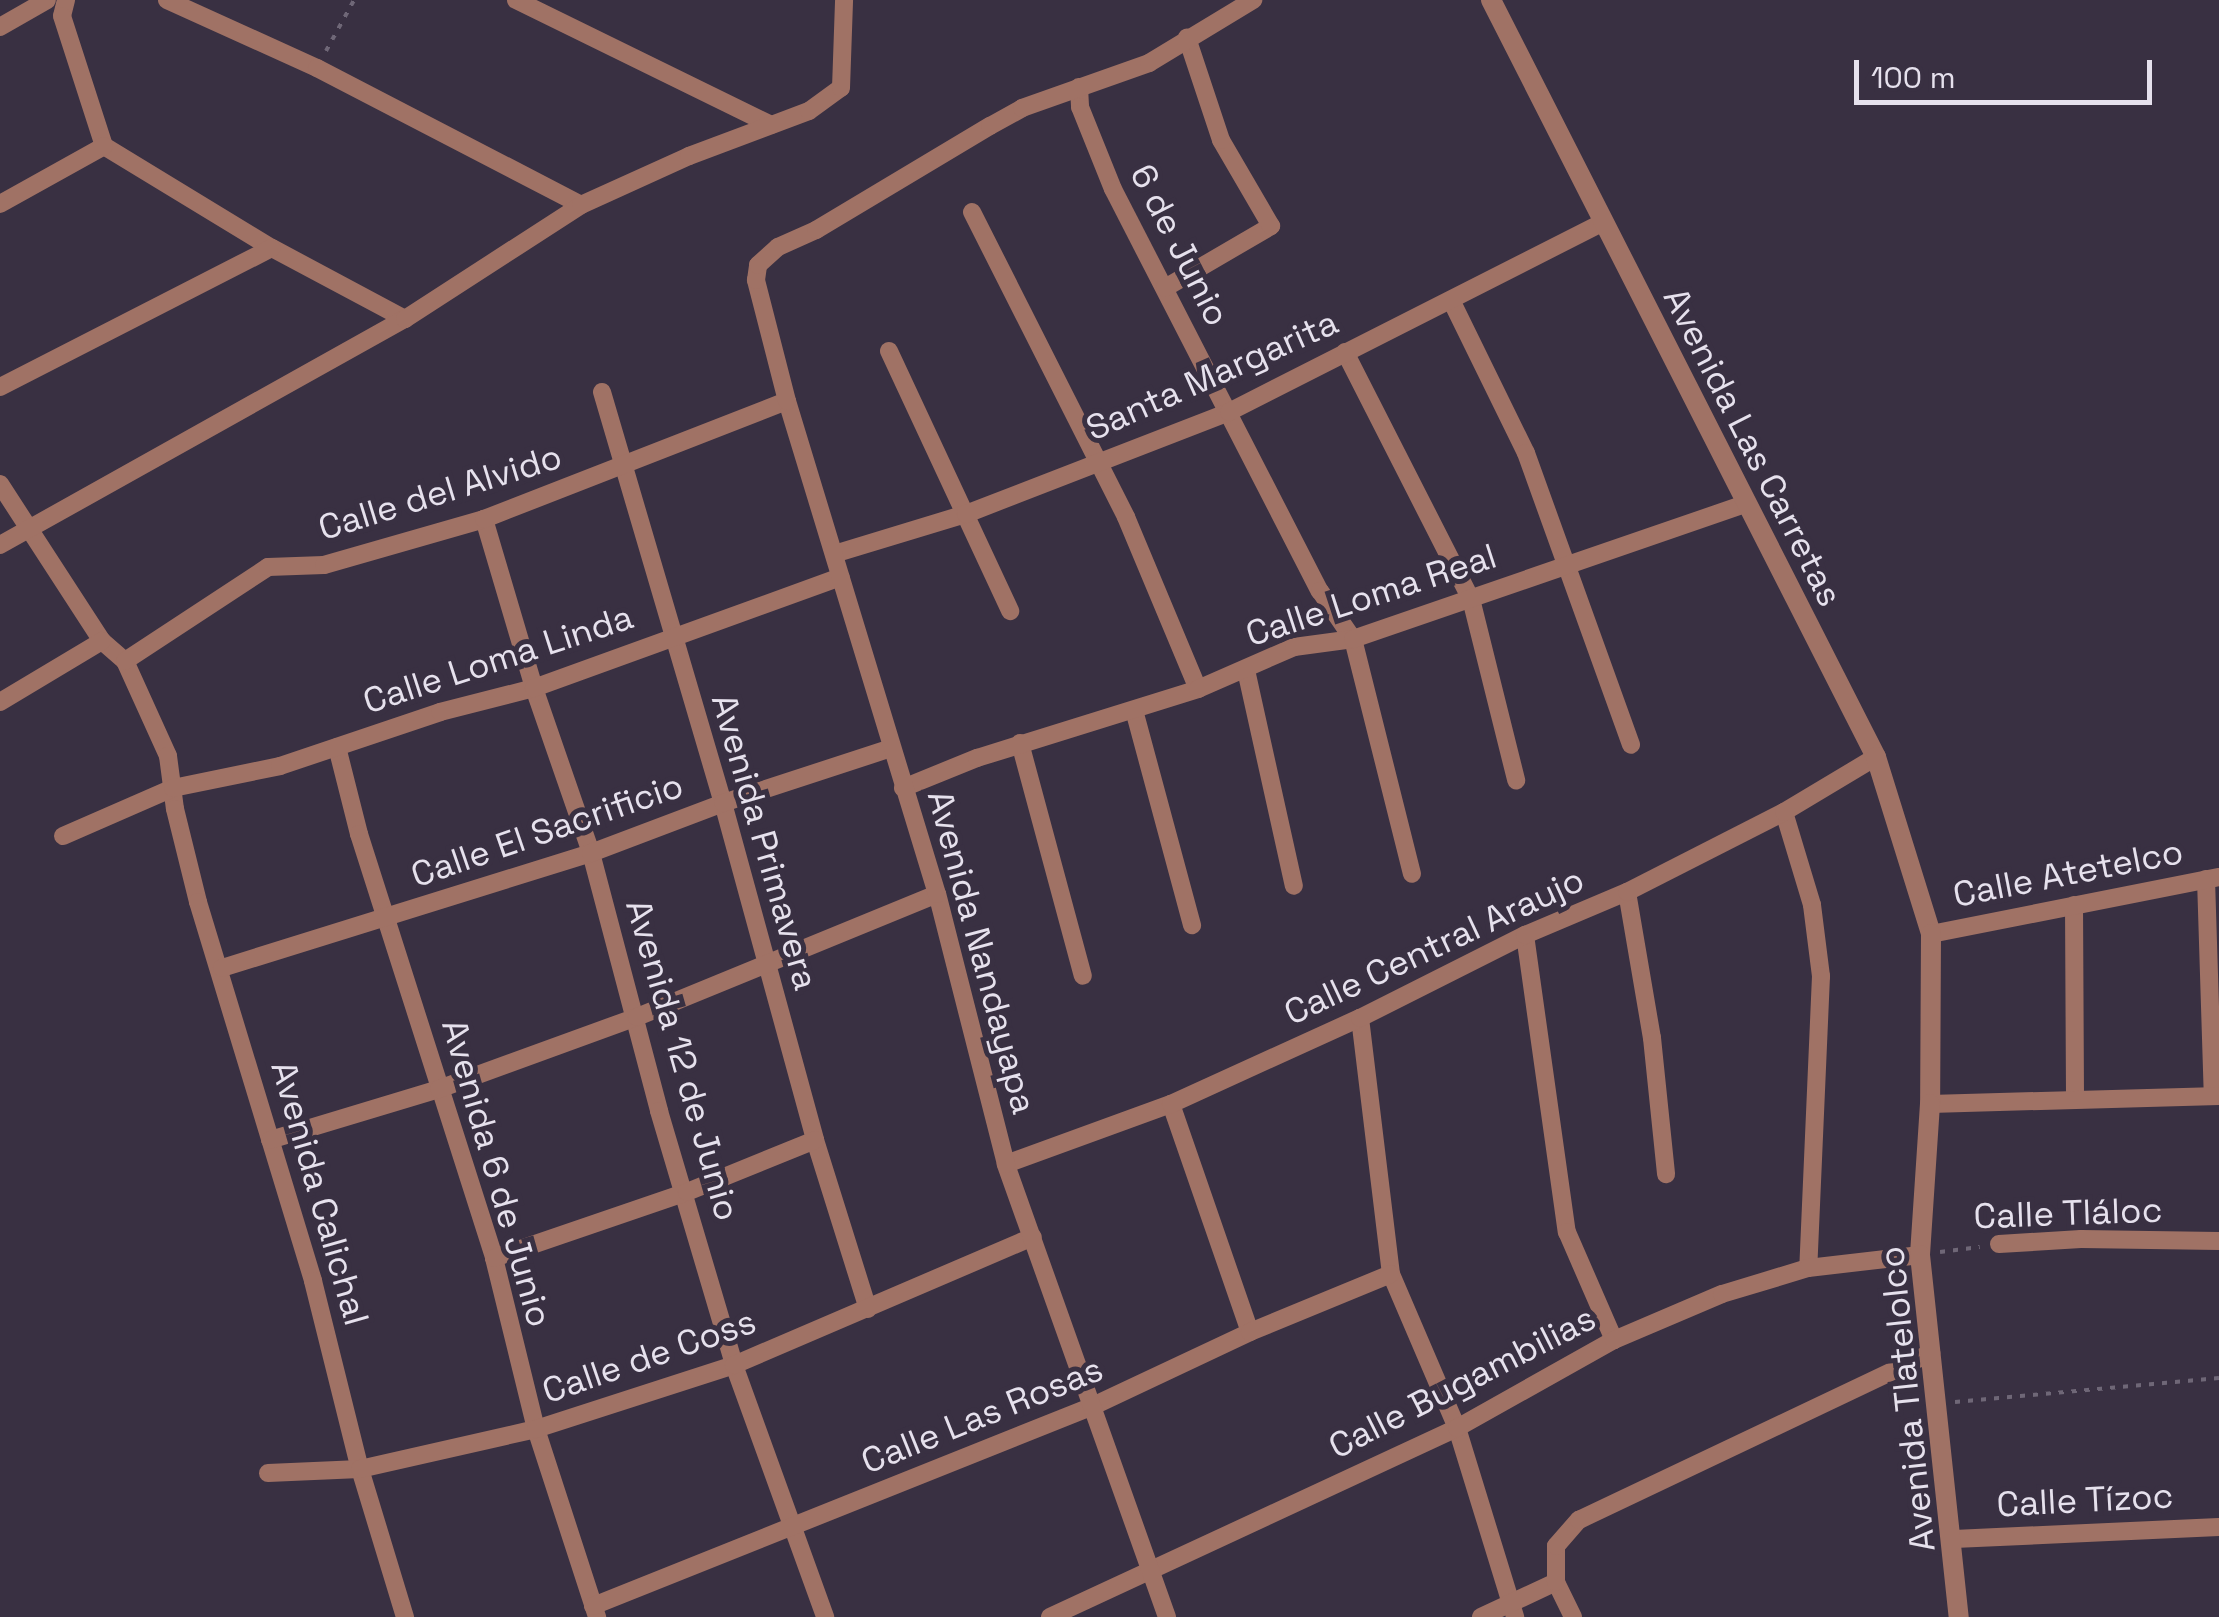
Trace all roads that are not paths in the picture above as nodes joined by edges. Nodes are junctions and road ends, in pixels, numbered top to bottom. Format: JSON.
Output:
{"nodes":[{"id":1,"x":48,"y":0,"type":"edge"},
{"id":2,"x":66,"y":0,"type":"edge"},
{"id":3,"x":167,"y":0,"type":"edge"},
{"id":4,"x":516,"y":0,"type":"edge"},
{"id":5,"x":844,"y":0,"type":"edge"},
{"id":6,"x":1253,"y":0,"type":"edge"},
{"id":7,"x":1491,"y":0,"type":"edge"},
{"id":8,"x":0,"y":27,"type":"edge"},
{"id":9,"x":1187,"y":38,"type":"junction"},
{"id":10,"x":1080,"y":87,"type":"junction"},
{"id":11,"x":771,"y":124,"type":"junction"},
{"id":12,"x":104,"y":146,"type":"junction"},
{"id":13,"x":0,"y":204,"type":"edge"},
{"id":14,"x":581,"y":205,"type":"junction"},
{"id":15,"x":972,"y":212,"type":"dead end"},
{"id":16,"x":1604,"y":222,"type":"junction"},
{"id":17,"x":272,"y":248,"type":"junction"},
{"id":18,"x":1166,"y":288,"type":"junction"},
{"id":19,"x":1451,"y":300,"type":"junction"},
{"id":20,"x":406,"y":319,"type":"junction"},
{"id":21,"x":888,"y":351,"type":"dead end"},
{"id":22,"x":1344,"y":352,"type":"junction"},
{"id":23,"x":0,"y":386,"type":"edge"},
{"id":24,"x":602,"y":392,"type":"dead end"},
{"id":25,"x":787,"y":401,"type":"junction"},
{"id":26,"x":1229,"y":412,"type":"junction"},
{"id":27,"x":1100,"y":463,"type":"junction"},
{"id":28,"x":624,"y":468,"type":"junction"},
{"id":29,"x":0,"y":484,"type":"edge"},
{"id":30,"x":1746,"y":504,"type":"junction"},
{"id":31,"x":966,"y":514,"type":"junction"},
{"id":32,"x":484,"y":520,"type":"junction"},
{"id":33,"x":29,"y":529,"type":"junction"},
{"id":34,"x":0,"y":545,"type":"edge"},
{"id":35,"x":834,"y":554,"type":"junction"},
{"id":36,"x":1568,"y":563,"type":"junction"},
{"id":37,"x":840,"y":578,"type":"junction"},
{"id":38,"x":1471,"y":599,"type":"junction"},
{"id":39,"x":1010,"y":610,"type":"dead end"},
{"id":40,"x":673,"y":636,"type":"junction"},
{"id":41,"x":1353,"y":638,"type":"junction"},
{"id":42,"x":102,"y":641,"type":"junction"},
{"id":43,"x":125,"y":661,"type":"junction"},
{"id":44,"x":1246,"y":670,"type":"junction"},
{"id":45,"x":534,"y":688,"type":"junction"},
{"id":46,"x":1198,"y":688,"type":"junction"},
{"id":47,"x":0,"y":702,"type":"edge"},
{"id":48,"x":1134,"y":710,"type":"junction"},
{"id":49,"x":1020,"y":743,"type":"junction"},
{"id":50,"x":1632,"y":745,"type":"dead end"},
{"id":51,"x":337,"y":746,"type":"junction"},
{"id":52,"x":892,"y":748,"type":"junction"},
{"id":53,"x":1876,"y":758,"type":"junction"},
{"id":54,"x":1516,"y":780,"type":"dead end"},
{"id":55,"x":173,"y":788,"type":"junction"},
{"id":56,"x":903,"y":788,"type":"junction"},
{"id":57,"x":723,"y":803,"type":"junction"},
{"id":58,"x":1784,"y":812,"type":"junction"},
{"id":59,"x":63,"y":836,"type":"dead end"},
{"id":60,"x":592,"y":853,"type":"junction"},
{"id":61,"x":1412,"y":874,"type":"dead end"},
{"id":62,"x":2212,"y":878,"type":"edge"},
{"id":63,"x":1294,"y":886,"type":"dead end"},
{"id":64,"x":1626,"y":892,"type":"junction"},
{"id":65,"x":936,"y":894,"type":"junction"},
{"id":66,"x":2074,"y":905,"type":"junction"},
{"id":67,"x":389,"y":918,"type":"junction"},
{"id":68,"x":1192,"y":925,"type":"dead end"},
{"id":69,"x":1524,"y":934,"type":"junction"},
{"id":70,"x":1930,"y":934,"type":"junction"},
{"id":71,"x":222,"y":968,"type":"junction"},
{"id":72,"x":766,"y":968,"type":"junction"},
{"id":73,"x":1083,"y":976,"type":"dead end"},
{"id":74,"x":637,"y":1017,"type":"junction"},
{"id":75,"x":1360,"y":1018,"type":"junction"},
{"id":76,"x":439,"y":1089,"type":"junction"},
{"id":77,"x":2216,"y":1096,"type":"edge"},
{"id":78,"x":2075,"y":1097,"type":"junction"},
{"id":79,"x":1171,"y":1104,"type":"junction"},
{"id":80,"x":1930,"y":1104,"type":"junction"},
{"id":81,"x":270,"y":1140,"type":"junction"},
{"id":82,"x":815,"y":1140,"type":"junction"},
{"id":83,"x":1006,"y":1164,"type":"junction"},
{"id":84,"x":1666,"y":1174,"type":"dead end"},
{"id":85,"x":687,"y":1192,"type":"junction"},
{"id":86,"x":1033,"y":1237,"type":"junction"},
{"id":87,"x":2219,"y":1241,"type":"edge"},
{"id":88,"x":1999,"y":1244,"type":"road end"},
{"id":89,"x":1920,"y":1255,"type":"junction"},
{"id":90,"x":494,"y":1258,"type":"junction"},
{"id":91,"x":1808,"y":1268,"type":"junction"},
{"id":92,"x":1392,"y":1274,"type":"junction"},
{"id":93,"x":868,"y":1309,"type":"junction"},
{"id":94,"x":1250,"y":1332,"type":"junction"},
{"id":95,"x":1614,"y":1340,"type":"junction"},
{"id":96,"x":1931,"y":1352,"type":"junction"},
{"id":97,"x":734,"y":1365,"type":"junction"},
{"id":98,"x":1093,"y":1406,"type":"junction"},
{"id":99,"x":1457,"y":1428,"type":"junction"},
{"id":100,"x":536,"y":1429,"type":"junction"},
{"id":101,"x":360,"y":1469,"type":"junction"},
{"id":102,"x":268,"y":1473,"type":"dead end"},
{"id":103,"x":795,"y":1526,"type":"junction"},
{"id":104,"x":2219,"y":1526,"type":"edge"},
{"id":105,"x":1954,"y":1539,"type":"junction"},
{"id":106,"x":1152,"y":1568,"type":"junction"},
{"id":107,"x":1556,"y":1582,"type":"junction"},
{"id":108,"x":1513,"y":1610,"type":"edge"},
{"id":109,"x":595,"y":1611,"type":"edge"},
{"id":110,"x":405,"y":1617,"type":"edge"},
{"id":111,"x":825,"y":1617,"type":"edge"},
{"id":112,"x":1050,"y":1617,"type":"edge"},
{"id":113,"x":1167,"y":1617,"type":"edge"},
{"id":114,"x":1481,"y":1617,"type":"edge"},
{"id":115,"x":1574,"y":1617,"type":"edge"},
{"id":116,"x":1959,"y":1617,"type":"edge"}],
"edges":[{"from":1,"to":8,"type":"street"},
{"from":2,"to":12,"type":"street"},
{"from":3,"to":14,"type":"street"},
{"from":4,"to":11,"type":"street"},
{"from":5,"to":11,"type":"street"},
{"from":6,"to":9,"type":"street"},
{"from":7,"to":16,"type":"street","name":"Avenida Las Carretas"},
{"from":9,"to":10,"type":"street"},
{"from":9,"to":18,"type":"street"},
{"from":10,"to":18,"type":"street","name":"6 de Junio"},
{"from":10,"to":25,"type":"street","name":"Avenida Nandayapa"},
{"from":11,"to":14,"type":"street"},
{"from":12,"to":13,"type":"street"},
{"from":12,"to":17,"type":"street"},
{"from":14,"to":20,"type":"street"},
{"from":15,"to":27,"type":"street"},
{"from":16,"to":19,"type":"street","name":"Santa Margarita"},
{"from":16,"to":30,"type":"street","name":"Avenida Las Carretas"},
{"from":17,"to":20,"type":"street"},
{"from":17,"to":23,"type":"street"},
{"from":18,"to":26,"type":"street","name":"6 de Junio"},
{"from":19,"to":22,"type":"street","name":"Santa Margarita"},
{"from":19,"to":36,"type":"street"},
{"from":20,"to":33,"type":"street"},
{"from":21,"to":31,"type":"street"},
{"from":22,"to":26,"type":"street","name":"Santa Margarita"},
{"from":22,"to":38,"type":"street"},
{"from":24,"to":28,"type":"street","name":"Avenida Primavera"},
{"from":25,"to":28,"type":"street","name":"Calle del Alvido"},
{"from":25,"to":35,"type":"street","name":"Avenida Nandayapa"},
{"from":26,"to":27,"type":"street","name":"Santa Margarita"},
{"from":26,"to":41,"type":"street","name":"6 de Junio"},
{"from":27,"to":31,"type":"street","name":"Santa Margarita"},
{"from":27,"to":46,"type":"street"},
{"from":28,"to":32,"type":"street","name":"Calle del Alvido"},
{"from":28,"to":40,"type":"street","name":"Avenida Primavera"},
{"from":29,"to":33,"type":"street"},
{"from":30,"to":36,"type":"street","name":"Calle Loma Real"},
{"from":30,"to":53,"type":"street","name":"Avenida Las Carretas"},
{"from":31,"to":35,"type":"street","name":"Santa Margarita"},
{"from":31,"to":39,"type":"street"},
{"from":32,"to":43,"type":"street","name":"Calle del Alvido"},
{"from":32,"to":45,"type":"street","name":"Avenida 12 de Junio"},
{"from":33,"to":34,"type":"street"},
{"from":33,"to":42,"type":"street"},
{"from":35,"to":37,"type":"street","name":"Avenida Nandayapa"},
{"from":36,"to":38,"type":"street","name":"Calle Loma Real"},
{"from":36,"to":50,"type":"street"},
{"from":37,"to":40,"type":"street","name":"Calle Loma Linda"},
{"from":37,"to":52,"type":"street","name":"Avenida Nandayapa"},
{"from":38,"to":41,"type":"street","name":"Calle Loma Real"},
{"from":38,"to":54,"type":"street"},
{"from":40,"to":45,"type":"street","name":"Calle Loma Linda"},
{"from":40,"to":57,"type":"street","name":"Avenida Primavera"},
{"from":41,"to":44,"type":"street","name":"Calle Loma Real"},
{"from":41,"to":61,"type":"street"},
{"from":42,"to":43,"type":"street"},
{"from":42,"to":47,"type":"street"},
{"from":43,"to":55,"type":"street","name":"Avenida Calichal"},
{"from":44,"to":46,"type":"street","name":"Calle Loma Real"},
{"from":44,"to":63,"type":"street"},
{"from":45,"to":51,"type":"street","name":"Calle Loma Linda"},
{"from":45,"to":60,"type":"street","name":"Avenida 12 de Junio"},
{"from":46,"to":48,"type":"street","name":"Calle Loma Real"},
{"from":48,"to":49,"type":"street","name":"Calle Loma Real"},
{"from":48,"to":68,"type":"street"},
{"from":49,"to":56,"type":"street","name":"Calle Loma Real"},
{"from":49,"to":73,"type":"street"},
{"from":51,"to":55,"type":"street","name":"Calle Loma Linda"},
{"from":51,"to":67,"type":"street","name":"Avenida 6 de Junio"},
{"from":52,"to":56,"type":"street","name":"Avenida Nandayapa"},
{"from":52,"to":57,"type":"street","name":"Calle El Sacrificio"},
{"from":53,"to":58,"type":"street","name":"Calle Central Araujo"},
{"from":53,"to":70,"type":"street","name":"Avenida Las Carretas"},
{"from":55,"to":59,"type":"street","name":"Calle Loma Linda"},
{"from":55,"to":71,"type":"street","name":"Avenida Calichal"},
{"from":56,"to":65,"type":"street","name":"Avenida Nandayapa"},
{"from":57,"to":60,"type":"street","name":"Calle El Sacrificio"},
{"from":57,"to":72,"type":"street","name":"Avenida Primavera"},
{"from":58,"to":64,"type":"street","name":"Calle Central Araujo"},
{"from":58,"to":91,"type":"street"},
{"from":60,"to":67,"type":"street","name":"Calle El Sacrificio"},
{"from":60,"to":74,"type":"street","name":"Avenida 12 de Junio"},
{"from":62,"to":66,"type":"street","name":"Calle Atetelco"},
{"from":62,"to":77,"type":"street"},
{"from":64,"to":69,"type":"street","name":"Calle Central Araujo"},
{"from":64,"to":84,"type":"street"},
{"from":65,"to":72,"type":"street"},
{"from":65,"to":83,"type":"street","name":"Avenida Nandayapa"},
{"from":66,"to":70,"type":"street","name":"Calle Atetelco"},
{"from":66,"to":78,"type":"street"},
{"from":67,"to":71,"type":"street","name":"Calle El Sacrificio"},
{"from":67,"to":76,"type":"street","name":"Avenida 6 de Junio"},
{"from":69,"to":75,"type":"street","name":"Calle Central Araujo"},
{"from":69,"to":95,"type":"street"},
{"from":70,"to":80,"type":"street","name":"Avenida Tlatelolco"},
{"from":71,"to":81,"type":"street","name":"Avenida Calichal"},
{"from":72,"to":74,"type":"street"},
{"from":72,"to":82,"type":"street","name":"Avenida Primavera"},
{"from":74,"to":76,"type":"street"},
{"from":74,"to":85,"type":"street","name":"Avenida 12 de Junio"},
{"from":75,"to":79,"type":"street","name":"Calle Central Araujo"},
{"from":75,"to":92,"type":"street"},
{"from":76,"to":81,"type":"street"},
{"from":76,"to":90,"type":"street","name":"Avenida 6 de Junio"},
{"from":77,"to":78,"type":"street"},
{"from":78,"to":80,"type":"street"},
{"from":79,"to":83,"type":"street","name":"Calle Central Araujo"},
{"from":79,"to":94,"type":"street"},
{"from":80,"to":89,"type":"street","name":"Avenida Tlatelolco"},
{"from":81,"to":101,"type":"street","name":"Avenida Calichal"},
{"from":82,"to":85,"type":"street"},
{"from":82,"to":93,"type":"street","name":"Avenida Primavera"},
{"from":83,"to":86,"type":"street","name":"Avenida Nandayapa"},
{"from":85,"to":90,"type":"street"},
{"from":85,"to":97,"type":"street","name":"Avenida 12 de Junio"},
{"from":86,"to":93,"type":"street","name":"Calle de Coss"},
{"from":86,"to":98,"type":"street","name":"Avenida Nandayapa"},
{"from":87,"to":88,"type":"street","name":"Calle Tláloc"},
{"from":89,"to":91,"type":"street","name":"Calle Bugambilias"},
{"from":89,"to":96,"type":"street","name":"Avenida Tlatelolco"},
{"from":90,"to":100,"type":"street","name":"Avenida 6 de Junio"},
{"from":91,"to":95,"type":"street","name":"Calle Bugambilias"},
{"from":92,"to":94,"type":"street","name":"Calle Las Rosas"},
{"from":92,"to":99,"type":"street"},
{"from":93,"to":97,"type":"street","name":"Calle de Coss"},
{"from":94,"to":98,"type":"street","name":"Calle Las Rosas"},
{"from":95,"to":99,"type":"street","name":"Calle Bugambilias"},
{"from":96,"to":105,"type":"street","name":"Avenida Tlatelolco"},
{"from":96,"to":107,"type":"street"},
{"from":97,"to":100,"type":"street","name":"Calle de Coss"},
{"from":97,"to":103,"type":"street","name":"Avenida 12 de Junio"},
{"from":98,"to":103,"type":"street","name":"Calle Las Rosas"},
{"from":98,"to":106,"type":"street","name":"Avenida Nandayapa"},
{"from":99,"to":106,"type":"street","name":"Calle Bugambilias"},
{"from":99,"to":108,"type":"street"},
{"from":100,"to":101,"type":"street","name":"Calle de Coss"},
{"from":100,"to":109,"type":"street","name":"Avenida 6 de Junio"},
{"from":101,"to":102,"type":"street","name":"Calle de Coss"},
{"from":101,"to":110,"type":"street","name":"Avenida Calichal"},
{"from":103,"to":109,"type":"street","name":"Calle Las Rosas"},
{"from":103,"to":111,"type":"street","name":"Avenida 12 de Junio"},
{"from":104,"to":105,"type":"street","name":"Calle Tízoc"},
{"from":105,"to":116,"type":"street","name":"Avenida Tlatelolco"},
{"from":106,"to":112,"type":"street","name":"Calle Bugambilias"},
{"from":106,"to":113,"type":"street","name":"Avenida Nandayapa"},
{"from":107,"to":108,"type":"street"},
{"from":107,"to":115,"type":"street"},
{"from":108,"to":114,"type":"street"}]}
